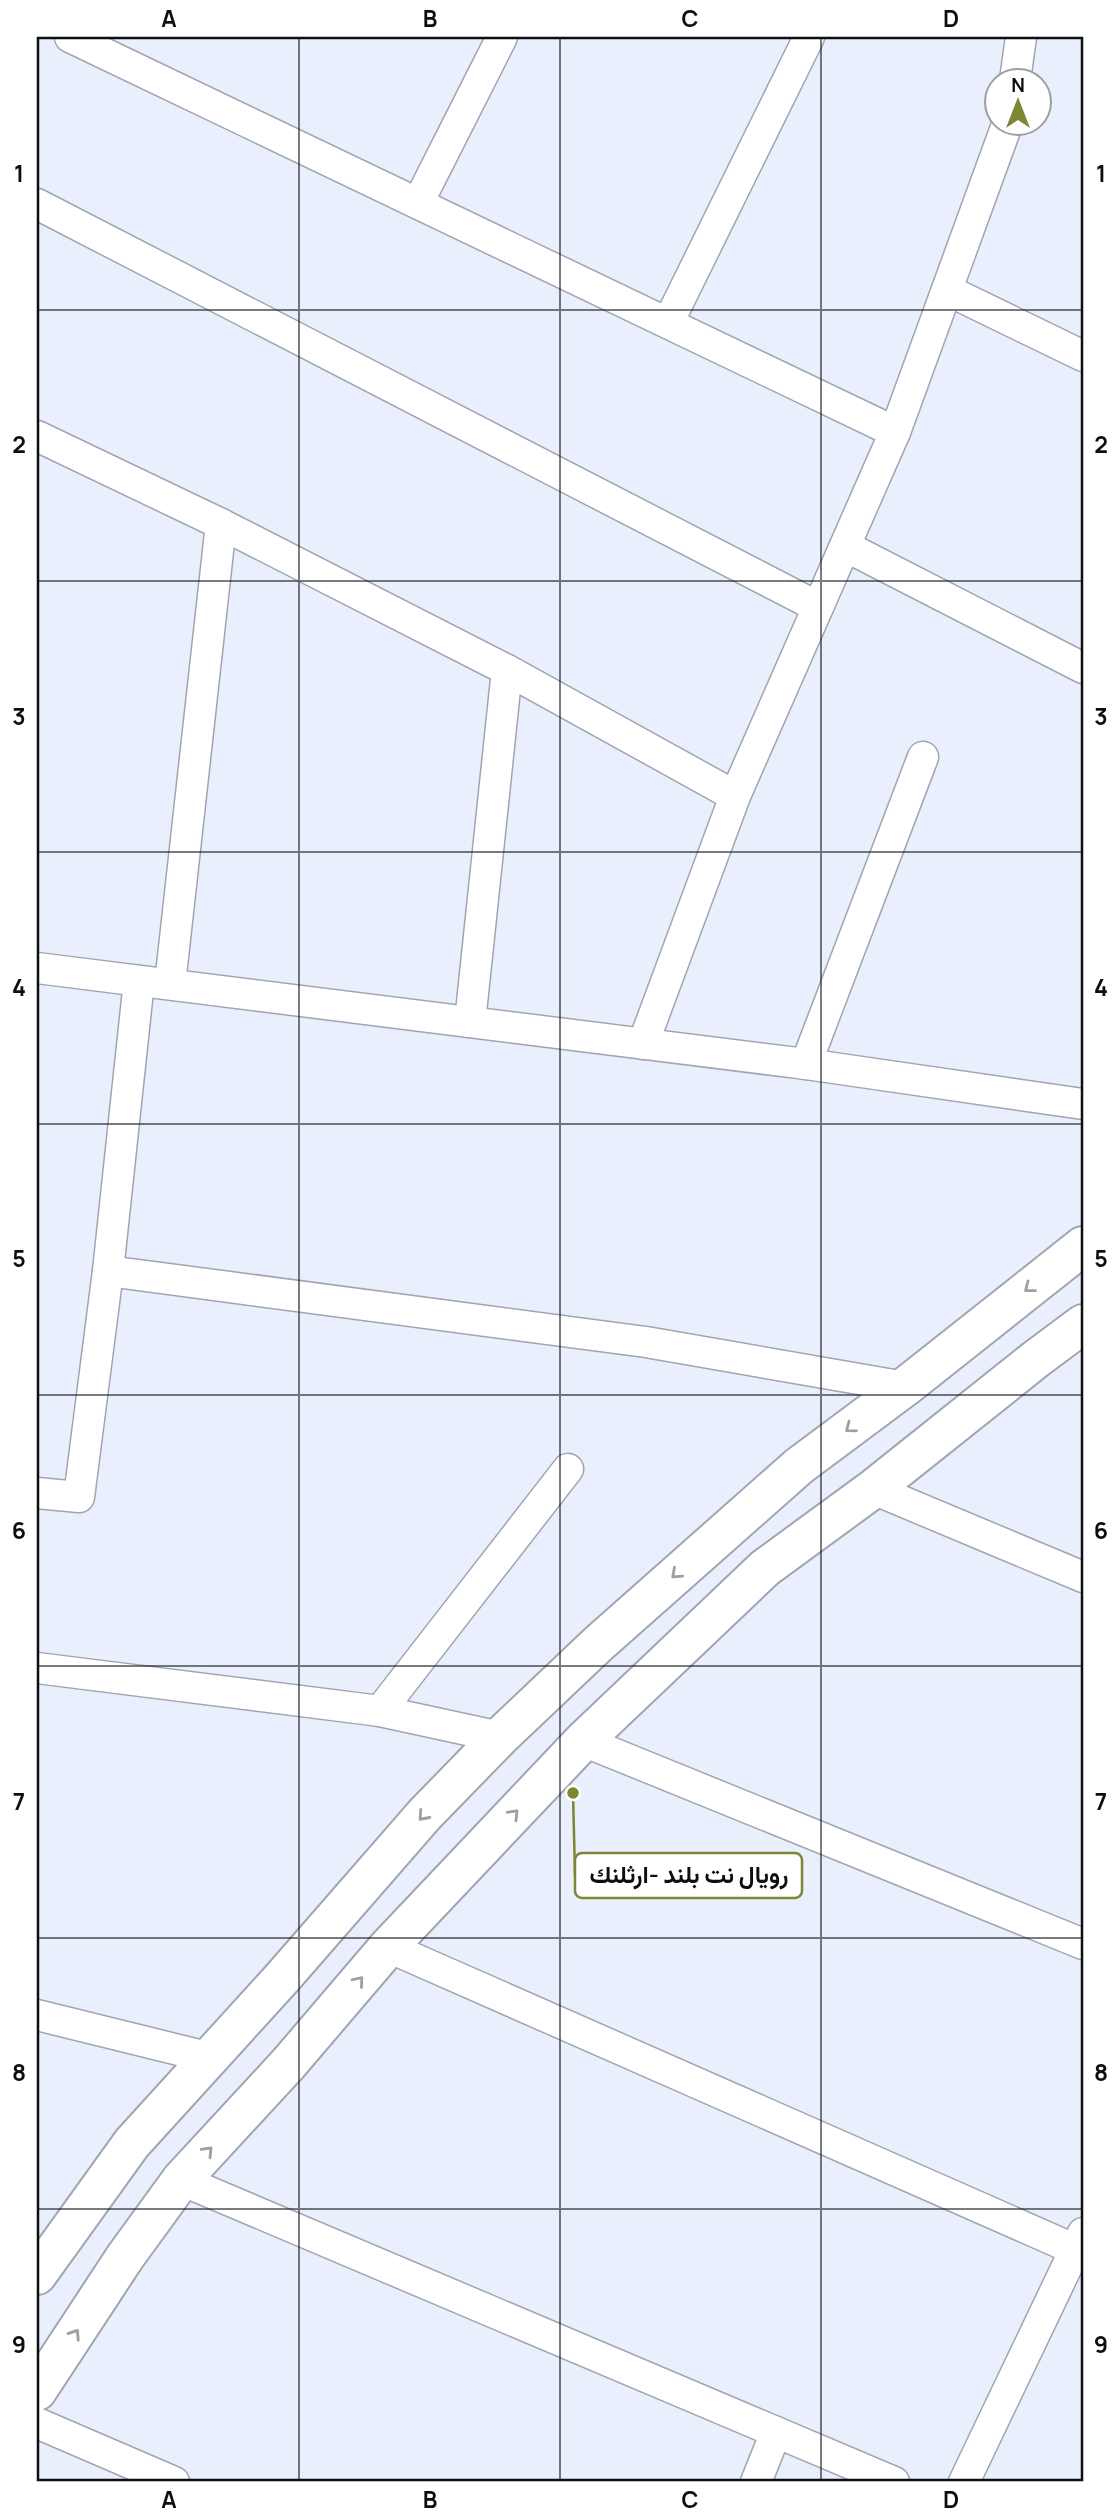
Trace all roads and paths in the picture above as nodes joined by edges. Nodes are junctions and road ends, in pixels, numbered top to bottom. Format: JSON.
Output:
{"nodes":[{"id":1,"x":70,"y":37,"type":"edge"},
{"id":2,"x":502,"y":37,"type":"edge"},
{"id":3,"x":808,"y":37,"type":"edge"},
{"id":4,"x":1021,"y":37,"type":"edge"},
{"id":5,"x":1017,"y":66,"type":"edge"},
{"id":6,"x":1002,"y":136,"type":"edge"},
{"id":7,"x":418,"y":203,"type":"junction"},
{"id":8,"x":37,"y":204,"type":"edge"},
{"id":9,"x":947,"y":289,"type":"junction"},
{"id":10,"x":668,"y":323,"type":"junction"},
{"id":11,"x":1083,"y":356,"type":"edge"},
{"id":12,"x":895,"y":432,"type":"junction"},
{"id":13,"x":37,"y":436,"type":"edge"},
{"id":14,"x":221,"y":524,"type":"junction"},
{"id":15,"x":845,"y":546,"type":"junction"},
{"id":16,"x":818,"y":607,"type":"junction"},
{"id":17,"x":1083,"y":668,"type":"edge"},
{"id":18,"x":507,"y":670,"type":"junction"},
{"id":19,"x":923,"y":757,"type":"dead end"},
{"id":20,"x":734,"y":796,"type":"junction"},
{"id":21,"x":37,"y":968,"type":"edge"},
{"id":22,"x":139,"y":981,"type":"junction"},
{"id":23,"x":170,"y":984,"type":"junction"},
{"id":24,"x":470,"y":1022,"type":"junction"},
{"id":25,"x":643,"y":1044,"type":"junction"},
{"id":26,"x":806,"y":1063,"type":"junction"},
{"id":27,"x":1083,"y":1104,"type":"edge"},
{"id":28,"x":1083,"y":1246,"type":"edge"},
{"id":29,"x":108,"y":1271,"type":"junction"},
{"id":30,"x":993,"y":1316,"type":"junction"},
{"id":31,"x":1083,"y":1324,"type":"edge"},
{"id":32,"x":1037,"y":1359,"type":"junction"},
{"id":33,"x":905,"y":1387,"type":"junction"},
{"id":34,"x":568,"y":1469,"type":"dead end"},
{"id":35,"x":873,"y":1489,"type":"junction"},
{"id":36,"x":37,"y":1493,"type":"edge"},
{"id":37,"x":1083,"y":1577,"type":"edge"},
{"id":38,"x":37,"y":1668,"type":"edge"},
{"id":39,"x":380,"y":1712,"type":"junction"},
{"id":40,"x":500,"y":1737,"type":"junction"},
{"id":41,"x":583,"y":1741,"type":"junction"},
{"id":42,"x":1083,"y":1944,"type":"edge"},
{"id":43,"x":388,"y":1947,"type":"junction"},
{"id":44,"x":37,"y":2015,"type":"edge"},
{"id":45,"x":211,"y":2058,"type":"junction"},
{"id":46,"x":181,"y":2180,"type":"junction"},
{"id":47,"x":1079,"y":2241,"type":"edge"},
{"id":48,"x":37,"y":2274,"type":"edge"},
{"id":49,"x":37,"y":2391,"type":"edge"},
{"id":50,"x":37,"y":2423,"type":"edge"},
{"id":51,"x":776,"y":2432,"type":"junction"},
{"id":52,"x":174,"y":2482,"type":"edge"},
{"id":53,"x":756,"y":2482,"type":"edge"},
{"id":54,"x":894,"y":2482,"type":"edge"},
{"id":55,"x":964,"y":2482,"type":"edge"}],
"edges":[{"from":1,"to":7,"type":"street"},
{"from":2,"to":7,"type":"street"},
{"from":3,"to":10,"type":"street"},
{"from":4,"to":5,"type":"street"},
{"from":6,"to":9,"type":"street"},
{"from":7,"to":10,"type":"street"},
{"from":8,"to":16,"type":"street"},
{"from":9,"to":11,"type":"street"},
{"from":9,"to":12,"type":"street"},
{"from":10,"to":12,"type":"street"},
{"from":12,"to":15,"type":"street"},
{"from":13,"to":14,"type":"street"},
{"from":14,"to":18,"type":"street"},
{"from":14,"to":23,"type":"street"},
{"from":15,"to":16,"type":"street"},
{"from":15,"to":17,"type":"street"},
{"from":16,"to":20,"type":"street"},
{"from":18,"to":20,"type":"street"},
{"from":18,"to":24,"type":"street"},
{"from":19,"to":26,"type":"street"},
{"from":20,"to":25,"type":"street"},
{"from":21,"to":22,"type":"street"},
{"from":22,"to":23,"type":"street"},
{"from":22,"to":29,"type":"street"},
{"from":23,"to":24,"type":"street"},
{"from":24,"to":25,"type":"street"},
{"from":25,"to":26,"type":"street"},
{"from":26,"to":27,"type":"street"},
{"from":28,"to":30,"type":"main road","one_way":true},
{"from":29,"to":33,"type":"street"},
{"from":29,"to":36,"type":"street"},
{"from":30,"to":32,"type":"main road"},
{"from":30,"to":33,"type":"main road"},
{"from":31,"to":32,"type":"main road"},
{"from":32,"to":35,"type":"main road"},
{"from":33,"to":40,"type":"main road","one_way":true},
{"from":34,"to":39,"type":"street"},
{"from":35,"to":37,"type":"street"},
{"from":35,"to":41,"type":"main road"},
{"from":38,"to":39,"type":"street"},
{"from":39,"to":40,"type":"street"},
{"from":40,"to":45,"type":"main road","one_way":true},
{"from":41,"to":42,"type":"street"},
{"from":43,"to":41,"type":"main road","one_way":true},
{"from":46,"to":43,"type":"main road","one_way":true},
{"from":43,"to":47,"type":"street"},
{"from":44,"to":45,"type":"street"},
{"from":45,"to":48,"type":"main road"},
{"from":49,"to":46,"type":"main road","one_way":true},
{"from":46,"to":51,"type":"street"},
{"from":47,"to":55,"type":"street"},
{"from":50,"to":52,"type":"street"},
{"from":51,"to":53,"type":"street"},
{"from":51,"to":54,"type":"street"}]}
